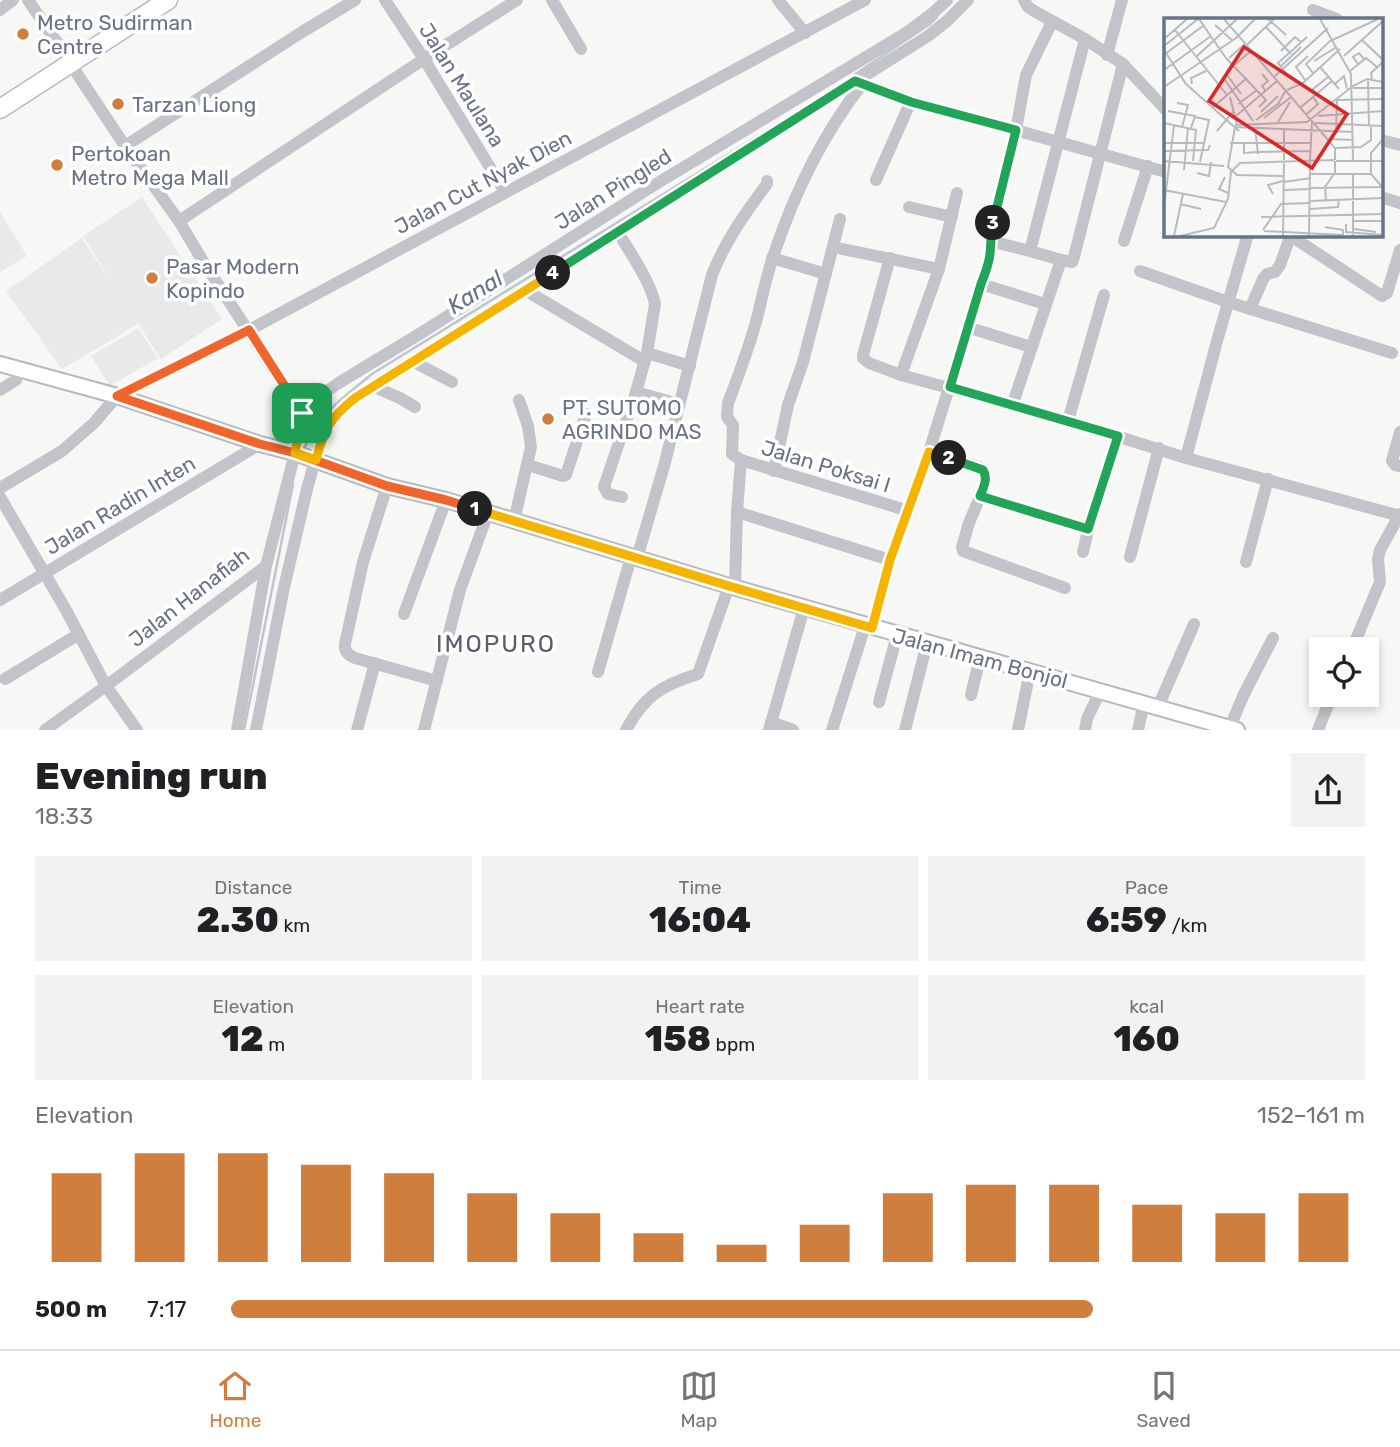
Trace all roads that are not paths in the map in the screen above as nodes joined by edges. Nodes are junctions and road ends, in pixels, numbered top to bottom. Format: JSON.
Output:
{"nodes":[{"id":1,"x":13,"y":0,"type":"edge"},
{"id":2,"x":28,"y":0,"type":"edge"},
{"id":3,"x":149,"y":0,"type":"edge"},
{"id":4,"x":168,"y":0,"type":"edge"},
{"id":5,"x":355,"y":0,"type":"edge"},
{"id":6,"x":385,"y":0,"type":"edge"},
{"id":7,"x":517,"y":0,"type":"edge"},
{"id":8,"x":552,"y":0,"type":"edge"},
{"id":9,"x":778,"y":0,"type":"edge"},
{"id":10,"x":865,"y":0,"type":"edge"},
{"id":11,"x":947,"y":0,"type":"edge"},
{"id":12,"x":968,"y":0,"type":"edge"},
{"id":13,"x":1024,"y":0,"type":"edge"},
{"id":14,"x":1122,"y":0,"type":"edge"},
{"id":15,"x":843,"y":5,"type":"edge"},
{"id":16,"x":0,"y":10,"type":"edge"},
{"id":17,"x":1313,"y":10,"type":"edge"},
{"id":18,"x":1334,"y":18,"type":"edge"},
{"id":19,"x":1052,"y":22,"type":"junction"},
{"id":20,"x":805,"y":33,"type":"junction"},
{"id":21,"x":1085,"y":39,"type":"junction"},
{"id":22,"x":581,"y":49,"type":"dead end"},
{"id":23,"x":1107,"y":55,"type":"junction"},
{"id":24,"x":67,"y":58,"type":"junction"},
{"id":25,"x":424,"y":59,"type":"junction"},
{"id":26,"x":1123,"y":64,"type":"junction"},
{"id":27,"x":859,"y":82,"type":"junction"},
{"id":28,"x":0,"y":97,"type":"edge"},
{"id":29,"x":911,"y":102,"type":"junction"},
{"id":30,"x":1164,"y":108,"type":"edge"},
{"id":31,"x":0,"y":109,"type":"edge"},
{"id":32,"x":1016,"y":130,"type":"junction"},
{"id":33,"x":1382,"y":140,"type":"edge"},
{"id":34,"x":1058,"y":141,"type":"junction"},
{"id":35,"x":1400,"y":145,"type":"edge"},
{"id":36,"x":125,"y":146,"type":"junction"},
{"id":37,"x":1100,"y":154,"type":"junction"},
{"id":38,"x":1148,"y":166,"type":"junction"},
{"id":39,"x":1164,"y":171,"type":"edge"},
{"id":40,"x":876,"y":180,"type":"dead end"},
{"id":41,"x":767,"y":181,"type":"dead end"},
{"id":42,"x":505,"y":192,"type":"junction"},
{"id":43,"x":957,"y":193,"type":"dead end"},
{"id":44,"x":1382,"y":197,"type":"edge"},
{"id":45,"x":1400,"y":203,"type":"edge"},
{"id":46,"x":909,"y":207,"type":"dead end"},
{"id":47,"x":952,"y":217,"type":"junction"},
{"id":48,"x":840,"y":219,"type":"dead end"},
{"id":49,"x":179,"y":221,"type":"junction"},
{"id":50,"x":618,"y":232,"type":"junction"},
{"id":51,"x":1247,"y":236,"type":"edge"},
{"id":52,"x":1293,"y":237,"type":"edge"},
{"id":53,"x":1124,"y":241,"type":"dead end"},
{"id":54,"x":990,"y":242,"type":"junction"},
{"id":55,"x":833,"y":247,"type":"junction"},
{"id":56,"x":1030,"y":250,"type":"junction"},
{"id":57,"x":1400,"y":250,"type":"edge"},
{"id":58,"x":772,"y":258,"type":"junction"},
{"id":59,"x":890,"y":258,"type":"junction"},
{"id":60,"x":1060,"y":260,"type":"junction"},
{"id":61,"x":939,"y":269,"type":"junction"},
{"id":62,"x":1140,"y":271,"type":"dead end"},
{"id":63,"x":826,"y":274,"type":"junction"},
{"id":64,"x":981,"y":284,"type":"junction"},
{"id":65,"x":526,"y":290,"type":"junction"},
{"id":66,"x":1104,"y":295,"type":"dead end"},
{"id":67,"x":1228,"y":302,"type":"junction"},
{"id":68,"x":1045,"y":304,"type":"junction"},
{"id":69,"x":1250,"y":309,"type":"junction"},
{"id":70,"x":967,"y":327,"type":"junction"},
{"id":71,"x":249,"y":330,"type":"junction"},
{"id":72,"x":1031,"y":347,"type":"junction"},
{"id":73,"x":1392,"y":353,"type":"dead end"},
{"id":74,"x":645,"y":357,"type":"junction"},
{"id":75,"x":412,"y":361,"type":"junction"},
{"id":76,"x":0,"y":364,"type":"edge"},
{"id":77,"x":690,"y":366,"type":"junction"},
{"id":78,"x":19,"y":370,"type":"junction"},
{"id":79,"x":901,"y":375,"type":"junction"},
{"id":80,"x":453,"y":382,"type":"dead end"},
{"id":81,"x":372,"y":386,"type":"junction"},
{"id":82,"x":950,"y":387,"type":"junction"},
{"id":83,"x":0,"y":390,"type":"edge"},
{"id":84,"x":636,"y":392,"type":"junction"},
{"id":85,"x":117,"y":396,"type":"junction"},
{"id":86,"x":519,"y":400,"type":"dead end"},
{"id":87,"x":679,"y":404,"type":"junction"},
{"id":88,"x":1012,"y":406,"type":"junction"},
{"id":89,"x":415,"y":407,"type":"dead end"},
{"id":90,"x":302,"y":413,"type":"junction"},
{"id":91,"x":586,"y":414,"type":"dead end"},
{"id":92,"x":1068,"y":421,"type":"junction"},
{"id":93,"x":1400,"y":432,"type":"edge"},
{"id":94,"x":1118,"y":436,"type":"junction"},
{"id":95,"x":260,"y":444,"type":"junction"},
{"id":96,"x":1159,"y":448,"type":"junction"},
{"id":97,"x":929,"y":452,"type":"junction"},
{"id":98,"x":295,"y":453,"type":"junction"},
{"id":99,"x":1186,"y":458,"type":"junction"},
{"id":100,"x":313,"y":460,"type":"junction"},
{"id":101,"x":741,"y":460,"type":"junction"},
{"id":102,"x":528,"y":465,"type":"junction"},
{"id":103,"x":1400,"y":466,"type":"edge"},
{"id":104,"x":774,"y":471,"type":"junction"},
{"id":105,"x":1268,"y":479,"type":"junction"},
{"id":106,"x":387,"y":486,"type":"junction"},
{"id":107,"x":0,"y":488,"type":"edge"},
{"id":108,"x":0,"y":496,"type":"edge"},
{"id":109,"x":980,"y":496,"type":"junction"},
{"id":110,"x":622,"y":497,"type":"dead end"},
{"id":111,"x":446,"y":500,"type":"junction"},
{"id":112,"x":909,"y":511,"type":"junction"},
{"id":113,"x":737,"y":512,"type":"junction"},
{"id":114,"x":488,"y":513,"type":"junction"},
{"id":115,"x":1400,"y":515,"type":"edge"},
{"id":116,"x":514,"y":521,"type":"junction"},
{"id":117,"x":1088,"y":529,"type":"junction"},
{"id":118,"x":1083,"y":552,"type":"dead end"},
{"id":119,"x":634,"y":557,"type":"junction"},
{"id":120,"x":1130,"y":557,"type":"dead end"},
{"id":121,"x":890,"y":560,"type":"junction"},
{"id":122,"x":1246,"y":562,"type":"dead end"},
{"id":123,"x":265,"y":566,"type":"junction"},
{"id":124,"x":45,"y":573,"type":"junction"},
{"id":125,"x":732,"y":587,"type":"junction"},
{"id":126,"x":1065,"y":588,"type":"dead end"},
{"id":127,"x":0,"y":600,"type":"edge"},
{"id":128,"x":804,"y":608,"type":"junction"},
{"id":129,"x":404,"y":614,"type":"dead end"},
{"id":130,"x":1194,"y":624,"type":"dead end"},
{"id":131,"x":869,"y":627,"type":"junction"},
{"id":132,"x":79,"y":634,"type":"junction"},
{"id":133,"x":897,"y":635,"type":"junction"},
{"id":134,"x":1357,"y":637,"type":"edge"},
{"id":135,"x":1273,"y":638,"type":"dead end"},
{"id":136,"x":926,"y":643,"type":"junction"},
{"id":137,"x":980,"y":658,"type":"junction"},
{"id":138,"x":375,"y":663,"type":"junction"},
{"id":139,"x":1030,"y":671,"type":"junction"},
{"id":140,"x":598,"y":672,"type":"dead end"},
{"id":141,"x":5,"y":679,"type":"dead end"},
{"id":142,"x":437,"y":681,"type":"junction"},
{"id":143,"x":106,"y":686,"type":"junction"},
{"id":144,"x":1100,"y":691,"type":"junction"},
{"id":145,"x":971,"y":695,"type":"dead end"},
{"id":146,"x":879,"y":702,"type":"dead end"},
{"id":147,"x":1151,"y":705,"type":"junction"},
{"id":148,"x":1327,"y":707,"type":"edge"},
{"id":149,"x":770,"y":726,"type":"edge"},
{"id":150,"x":1234,"y":728,"type":"edge"},
{"id":151,"x":45,"y":730,"type":"edge"},
{"id":152,"x":137,"y":730,"type":"edge"},
{"id":153,"x":237,"y":730,"type":"edge"},
{"id":154,"x":256,"y":730,"type":"edge"},
{"id":155,"x":357,"y":730,"type":"edge"},
{"id":156,"x":424,"y":730,"type":"edge"},
{"id":157,"x":626,"y":730,"type":"edge"},
{"id":158,"x":793,"y":730,"type":"edge"},
{"id":159,"x":832,"y":730,"type":"edge"},
{"id":160,"x":905,"y":730,"type":"edge"},
{"id":161,"x":1018,"y":730,"type":"edge"},
{"id":162,"x":1084,"y":730,"type":"edge"},
{"id":163,"x":1138,"y":730,"type":"edge"},
{"id":164,"x":1318,"y":730,"type":"edge"}],
"edges":[{"from":1,"to":16,"type":"street"},
{"from":2,"to":24,"type":"street"},
{"from":3,"to":24,"type":"highway"},
{"from":4,"to":24,"type":"highway"},
{"from":5,"to":36,"type":"street"},
{"from":6,"to":25,"type":"street","name":"Jalan Maulana"},
{"from":7,"to":25,"type":"street"},
{"from":8,"to":22,"type":"street"},
{"from":9,"to":20,"type":"street"},
{"from":10,"to":15,"type":"street","name":"Jalan Cut Nyak Dien"},
{"from":11,"to":90,"type":"street","name":"Jalan Pingled"},
{"from":12,"to":27,"type":"street"},
{"from":13,"to":19,"type":"street"},
{"from":14,"to":23,"type":"street"},
{"from":15,"to":20,"type":"street","name":"Jalan Cut Nyak Dien"},
{"from":17,"to":18,"type":"street"},
{"from":19,"to":21,"type":"street"},
{"from":19,"to":32,"type":"street"},
{"from":20,"to":42,"type":"street","name":"Jalan Cut Nyak Dien"},
{"from":21,"to":23,"type":"street"},
{"from":21,"to":34,"type":"street"},
{"from":23,"to":26,"type":"street"},
{"from":24,"to":28,"type":"highway"},
{"from":24,"to":31,"type":"highway"},
{"from":24,"to":36,"type":"street"},
{"from":25,"to":42,"type":"street","name":"Jalan Maulana"},
{"from":25,"to":49,"type":"street"},
{"from":26,"to":30,"type":"street"},
{"from":26,"to":37,"type":"street"},
{"from":27,"to":29,"type":"street"},
{"from":27,"to":50,"type":"street"},
{"from":27,"to":58,"type":"street"},
{"from":29,"to":32,"type":"street"},
{"from":29,"to":40,"type":"street"},
{"from":32,"to":34,"type":"street"},
{"from":32,"to":54,"type":"street"},
{"from":33,"to":35,"type":"street"},
{"from":34,"to":37,"type":"street"},
{"from":34,"to":56,"type":"street"},
{"from":36,"to":49,"type":"street"},
{"from":37,"to":38,"type":"street"},
{"from":37,"to":60,"type":"street"},
{"from":38,"to":39,"type":"street"},
{"from":38,"to":53,"type":"street"},
{"from":41,"to":77,"type":"street"},
{"from":42,"to":71,"type":"street","name":"Jalan Cut Nyak Dien"},
{"from":43,"to":47,"type":"street"},
{"from":44,"to":45,"type":"street"},
{"from":46,"to":47,"type":"street"},
{"from":47,"to":61,"type":"street"},
{"from":48,"to":55,"type":"street"},
{"from":49,"to":71,"type":"street"},
{"from":50,"to":65,"type":"street"},
{"from":50,"to":74,"type":"street"},
{"from":51,"to":67,"type":"street"},
{"from":52,"to":57,"type":"street"},
{"from":52,"to":69,"type":"street"},
{"from":54,"to":56,"type":"street"},
{"from":54,"to":64,"type":"street"},
{"from":55,"to":59,"type":"street"},
{"from":55,"to":63,"type":"street"},
{"from":56,"to":60,"type":"street"},
{"from":58,"to":63,"type":"street"},
{"from":58,"to":101,"type":"street"},
{"from":59,"to":61,"type":"street"},
{"from":59,"to":79,"type":"street"},
{"from":60,"to":68,"type":"street"},
{"from":61,"to":79,"type":"street"},
{"from":62,"to":67,"type":"street"},
{"from":63,"to":104,"type":"street"},
{"from":64,"to":68,"type":"street"},
{"from":64,"to":70,"type":"street"},
{"from":65,"to":74,"type":"street"},
{"from":65,"to":75,"type":"street"},
{"from":66,"to":92,"type":"street"},
{"from":67,"to":69,"type":"street"},
{"from":67,"to":99,"type":"street"},
{"from":68,"to":72,"type":"street"},
{"from":69,"to":73,"type":"street"},
{"from":70,"to":72,"type":"street"},
{"from":70,"to":82,"type":"street"},
{"from":71,"to":85,"type":"street","name":"Jalan Cut Nyak Dien"},
{"from":71,"to":90,"type":"street"},
{"from":72,"to":88,"type":"street"},
{"from":74,"to":77,"type":"street"},
{"from":74,"to":84,"type":"street"},
{"from":75,"to":80,"type":"street"},
{"from":75,"to":81,"type":"street"},
{"from":76,"to":78,"type":"main road","name":"Jalan Imam Bonjol"},
{"from":77,"to":87,"type":"street"},
{"from":78,"to":83,"type":"street"},
{"from":78,"to":85,"type":"main road","name":"Jalan Imam Bonjol"},
{"from":79,"to":82,"type":"street"},
{"from":81,"to":89,"type":"street"},
{"from":81,"to":100,"type":"street"},
{"from":82,"to":88,"type":"street"},
{"from":82,"to":97,"type":"street"},
{"from":84,"to":87,"type":"street"},
{"from":84,"to":110,"type":"street"},
{"from":85,"to":95,"type":"main road","name":"Jalan Imam Bonjol"},
{"from":85,"to":107,"type":"street"},
{"from":86,"to":102,"type":"street"},
{"from":87,"to":119,"type":"street"},
{"from":88,"to":92,"type":"street"},
{"from":90,"to":98,"type":"street","name":"Jalan Hanafiah"},
{"from":91,"to":102,"type":"street"},
{"from":92,"to":94,"type":"street"},
{"from":93,"to":103,"type":"street"},
{"from":94,"to":96,"type":"street"},
{"from":94,"to":117,"type":"street"},
{"from":95,"to":98,"type":"main road","name":"Jalan Imam Bonjol"},
{"from":95,"to":124,"type":"street","name":"Jalan Radin Inten"},
{"from":96,"to":99,"type":"street"},
{"from":96,"to":120,"type":"street"},
{"from":97,"to":109,"type":"street"},
{"from":97,"to":112,"type":"street"},
{"from":98,"to":100,"type":"main road","name":"Jalan Imam Bonjol"},
{"from":98,"to":123,"type":"street","name":"Jalan Hanafiah"},
{"from":99,"to":105,"type":"street"},
{"from":100,"to":106,"type":"main road","name":"Jalan Imam Bonjol"},
{"from":100,"to":154,"type":"street"},
{"from":101,"to":104,"type":"street","name":"Jalan Poksai I"},
{"from":101,"to":113,"type":"street","name":"Jalan Poksai I"},
{"from":102,"to":116,"type":"street"},
{"from":104,"to":112,"type":"street","name":"Jalan Poksai I"},
{"from":105,"to":115,"type":"street"},
{"from":105,"to":122,"type":"street"},
{"from":106,"to":111,"type":"main road","name":"Jalan Imam Bonjol"},
{"from":106,"to":138,"type":"street"},
{"from":108,"to":124,"type":"street"},
{"from":109,"to":117,"type":"street"},
{"from":109,"to":126,"type":"street"},
{"from":111,"to":114,"type":"main road","name":"Jalan Imam Bonjol"},
{"from":111,"to":129,"type":"street"},
{"from":112,"to":121,"type":"street"},
{"from":113,"to":121,"type":"street"},
{"from":113,"to":125,"type":"street","name":"Jalan Poksai I"},
{"from":114,"to":116,"type":"main road","name":"Jalan Imam Bonjol"},
{"from":114,"to":142,"type":"street"},
{"from":115,"to":134,"type":"street"},
{"from":116,"to":119,"type":"main road","name":"Jalan Imam Bonjol"},
{"from":117,"to":118,"type":"street"},
{"from":119,"to":125,"type":"main road","name":"Jalan Imam Bonjol"},
{"from":119,"to":140,"type":"street"},
{"from":121,"to":131,"type":"street"},
{"from":123,"to":143,"type":"street","name":"Jalan Hanafiah"},
{"from":123,"to":153,"type":"street"},
{"from":124,"to":127,"type":"street","name":"Jalan Radin Inten"},
{"from":124,"to":132,"type":"street"},
{"from":125,"to":128,"type":"main road","name":"Jalan Imam Bonjol"},
{"from":125,"to":157,"type":"street","name":"Jalan Poksai I"},
{"from":128,"to":131,"type":"main road","name":"Jalan Imam Bonjol"},
{"from":128,"to":149,"type":"street"},
{"from":130,"to":147,"type":"street"},
{"from":131,"to":133,"type":"main road","name":"Jalan Imam Bonjol"},
{"from":131,"to":159,"type":"street"},
{"from":132,"to":141,"type":"street"},
{"from":132,"to":143,"type":"street"},
{"from":133,"to":136,"type":"main road","name":"Jalan Imam Bonjol"},
{"from":133,"to":146,"type":"street"},
{"from":135,"to":150,"type":"street"},
{"from":136,"to":137,"type":"main road","name":"Jalan Imam Bonjol"},
{"from":136,"to":160,"type":"street"},
{"from":137,"to":139,"type":"main road","name":"Jalan Imam Bonjol"},
{"from":137,"to":145,"type":"street"},
{"from":138,"to":142,"type":"street"},
{"from":138,"to":155,"type":"street"},
{"from":139,"to":144,"type":"main road","name":"Jalan Imam Bonjol"},
{"from":139,"to":161,"type":"street"},
{"from":142,"to":156,"type":"street"},
{"from":143,"to":151,"type":"street","name":"Jalan Hanafiah"},
{"from":143,"to":152,"type":"street"},
{"from":144,"to":147,"type":"main road","name":"Jalan Imam Bonjol"},
{"from":144,"to":162,"type":"street"},
{"from":147,"to":150,"type":"main road","name":"Jalan Imam Bonjol"},
{"from":147,"to":163,"type":"street"},
{"from":148,"to":164,"type":"street"},
{"from":149,"to":158,"type":"street"}]}
